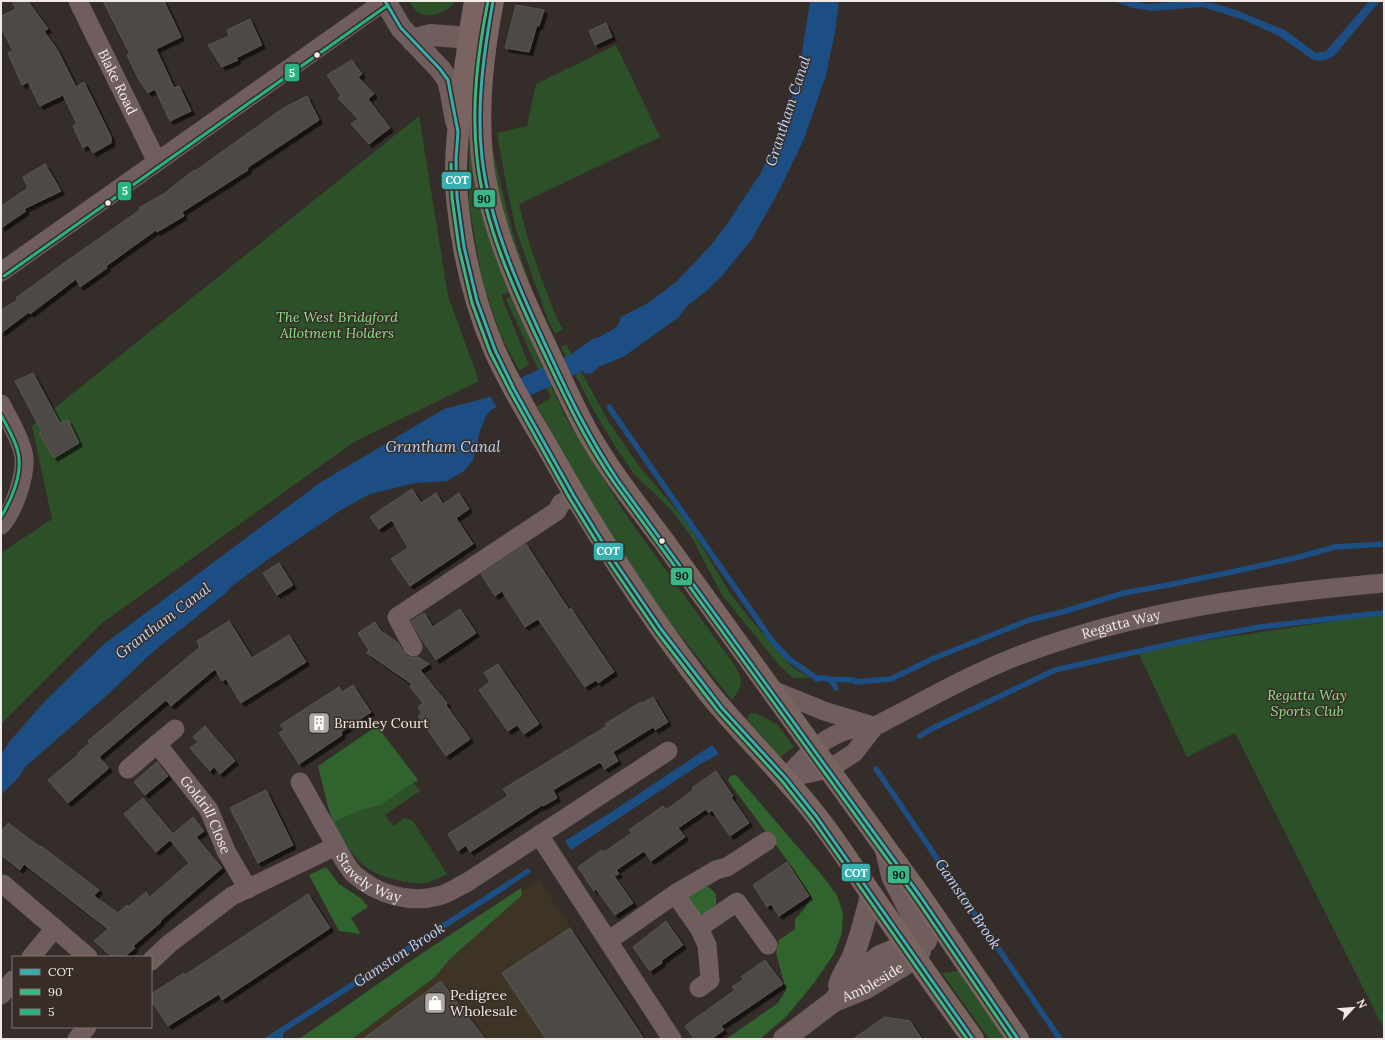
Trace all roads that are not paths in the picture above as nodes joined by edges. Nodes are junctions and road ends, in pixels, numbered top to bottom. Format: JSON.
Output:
{"nodes":[{"id":1,"x":78,"y":1,"type":"edge"},
{"id":2,"x":386,"y":1,"type":"edge"},
{"id":3,"x":475,"y":1,"type":"edge"},
{"id":4,"x":493,"y":1,"type":"edge"},
{"id":5,"x":477,"y":38,"type":"junction"},
{"id":6,"x":412,"y":40,"type":"junction"},
{"id":7,"x":458,"y":132,"type":"junction"},
{"id":8,"x":157,"y":162,"type":"junction"},
{"id":9,"x":1,"y":272,"type":"edge"},
{"id":10,"x":1,"y":404,"type":"edge"},
{"id":11,"x":574,"y":496,"type":"junction"},
{"id":12,"x":1,"y":525,"type":"edge"},
{"id":13,"x":1384,"y":583,"type":"edge"},
{"id":14,"x":413,"y":647,"type":"dead end"},
{"id":15,"x":770,"y":689,"type":"junction"},
{"id":16,"x":875,"y":726,"type":"junction"},
{"id":17,"x":175,"y":729,"type":"dead end"},
{"id":18,"x":157,"y":744,"type":"junction"},
{"id":19,"x":813,"y":748,"type":"junction"},
{"id":20,"x":668,"y":751,"type":"dead end"},
{"id":21,"x":128,"y":769,"type":"dead end"},
{"id":22,"x":829,"y":769,"type":"junction"},
{"id":23,"x":786,"y":778,"type":"junction"},
{"id":24,"x":300,"y":782,"type":"dead end"},
{"id":25,"x":538,"y":835,"type":"junction"},
{"id":26,"x":767,"y":841,"type":"dead end"},
{"id":27,"x":336,"y":846,"type":"junction"},
{"id":28,"x":886,"y":850,"type":"junction"},
{"id":29,"x":3,"y":884,"type":"dead end"},
{"id":30,"x":248,"y":889,"type":"junction"},
{"id":31,"x":675,"y":894,"type":"junction"},
{"id":32,"x":871,"y":895,"type":"junction"},
{"id":33,"x":54,"y":928,"type":"junction"},
{"id":34,"x":699,"y":928,"type":"junction"},
{"id":35,"x":948,"y":937,"type":"junction"},
{"id":36,"x":608,"y":941,"type":"junction"},
{"id":37,"x":768,"y":945,"type":"dead end"},
{"id":38,"x":914,"y":948,"type":"junction"},
{"id":39,"x":33,"y":956,"type":"edge"},
{"id":40,"x":87,"y":956,"type":"edge"},
{"id":41,"x":152,"y":960,"type":"edge"},
{"id":42,"x":12,"y":981,"type":"edge"},
{"id":43,"x":699,"y":988,"type":"dead end"},
{"id":44,"x":1,"y":995,"type":"edge"},
{"id":45,"x":834,"y":1001,"type":"junction"},
{"id":46,"x":86,"y":1028,"type":"edge"},
{"id":47,"x":77,"y":1039,"type":"edge"},
{"id":48,"x":672,"y":1039,"type":"edge"},
{"id":49,"x":784,"y":1039,"type":"edge"},
{"id":50,"x":973,"y":1039,"type":"edge"},
{"id":51,"x":1018,"y":1039,"type":"edge"}],
"edges":[{"from":1,"to":8,"type":"street","name":"Blake Road"},
{"from":2,"to":6,"type":"street"},
{"from":2,"to":8,"type":"street"},
{"from":3,"to":5,"type":"highway"},
{"from":4,"to":5,"type":"highway"},
{"from":5,"to":6,"type":"street"},
{"from":5,"to":7,"type":"highway"},
{"from":5,"to":15,"type":"highway"},
{"from":6,"to":7,"type":"street"},
{"from":7,"to":11,"type":"highway"},
{"from":8,"to":9,"type":"street"},
{"from":10,"to":12,"type":"street"},
{"from":11,"to":14,"type":"street"},
{"from":11,"to":23,"type":"highway"},
{"from":13,"to":16,"type":"street","name":"Regatta Way"},
{"from":15,"to":16,"type":"street"},
{"from":15,"to":19,"type":"highway"},
{"from":16,"to":19,"type":"street","name":"Regatta Way"},
{"from":16,"to":22,"type":"street","name":"Regatta Way"},
{"from":17,"to":18,"type":"street"},
{"from":18,"to":21,"type":"street"},
{"from":18,"to":30,"type":"street","name":"Goldrill Close"},
{"from":19,"to":22,"type":"highway"},
{"from":19,"to":23,"type":"street","name":"Regatta Way"},
{"from":20,"to":25,"type":"street","name":"Stavely Way"},
{"from":22,"to":23,"type":"street","name":"Regatta Way"},
{"from":22,"to":28,"type":"highway"},
{"from":23,"to":32,"type":"highway"},
{"from":24,"to":27,"type":"street"},
{"from":25,"to":27,"type":"street","name":"Stavely Way"},
{"from":25,"to":36,"type":"street"},
{"from":26,"to":31,"type":"street"},
{"from":27,"to":30,"type":"street","name":"Stavely Way"},
{"from":28,"to":35,"type":"highway"},
{"from":28,"to":38,"type":"street"},
{"from":29,"to":33,"type":"street"},
{"from":30,"to":41,"type":"street","name":"Stavely Way"},
{"from":31,"to":34,"type":"street"},
{"from":31,"to":36,"type":"street"},
{"from":32,"to":38,"type":"highway"},
{"from":32,"to":45,"type":"street"},
{"from":33,"to":39,"type":"street"},
{"from":33,"to":40,"type":"street"},
{"from":34,"to":37,"type":"street"},
{"from":34,"to":43,"type":"street"},
{"from":35,"to":38,"type":"street","name":"Ambleside"},
{"from":35,"to":51,"type":"highway"},
{"from":36,"to":48,"type":"street"},
{"from":38,"to":45,"type":"street","name":"Ambleside"},
{"from":38,"to":50,"type":"highway"},
{"from":42,"to":44,"type":"street"},
{"from":45,"to":49,"type":"street","name":"Ambleside"},
{"from":46,"to":47,"type":"street"}]}
